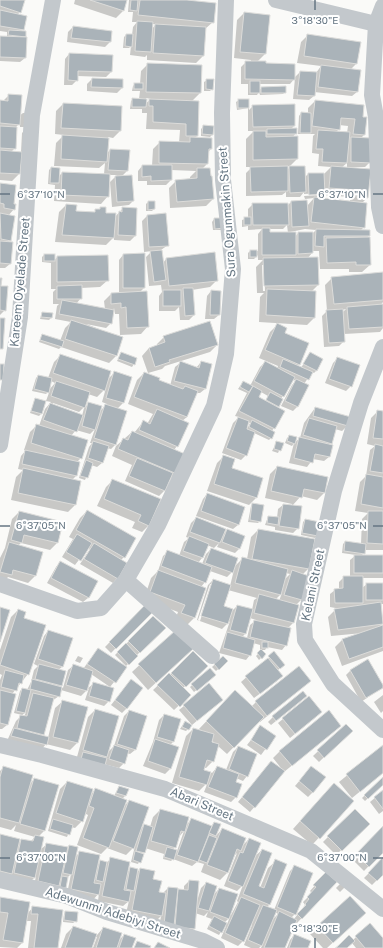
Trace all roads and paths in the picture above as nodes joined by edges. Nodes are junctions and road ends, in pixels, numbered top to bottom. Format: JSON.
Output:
{"nodes":[{"id":1,"x":53,"y":0,"type":"edge"},
{"id":2,"x":226,"y":0,"type":"edge"},
{"id":3,"x":276,"y":0,"type":"edge"},
{"id":4,"x":383,"y":6,"type":"edge"},
{"id":5,"x":376,"y":24,"type":"junction"},
{"id":6,"x":380,"y":118,"type":"edge"},
{"id":7,"x":383,"y":226,"type":"edge"},
{"id":8,"x":383,"y":348,"type":"edge"},
{"id":9,"x":0,"y":445,"type":"edge"},
{"id":10,"x":126,"y":580,"type":"junction"},
{"id":11,"x":0,"y":584,"type":"edge"},
{"id":12,"x":212,"y":656,"type":"dead end"},
{"id":13,"x":383,"y":730,"type":"edge"},
{"id":14,"x":0,"y":745,"type":"edge"},
{"id":15,"x":0,"y":880,"type":"edge"},
{"id":16,"x":383,"y":909,"type":"edge"},
{"id":17,"x":204,"y":946,"type":"edge"}],
"edges":[{"from":1,"to":9,"type":"street","name":"Kareem Oyelade Street"},
{"from":2,"to":10,"type":"street","name":"Sura Ogunmakin Street"},
{"from":3,"to":5,"type":"street"},
{"from":4,"to":5,"type":"street"},
{"from":5,"to":6,"type":"street"},
{"from":6,"to":7,"type":"street"},
{"from":8,"to":13,"type":"street","name":"Kelani Street"},
{"from":10,"to":11,"type":"street","name":"Sura Ogunmakin Street"},
{"from":10,"to":12,"type":"street"},
{"from":14,"to":16,"type":"street","name":"Abari Street"},
{"from":15,"to":17,"type":"street","name":"Adewunmi Adebiyi Street"}]}
